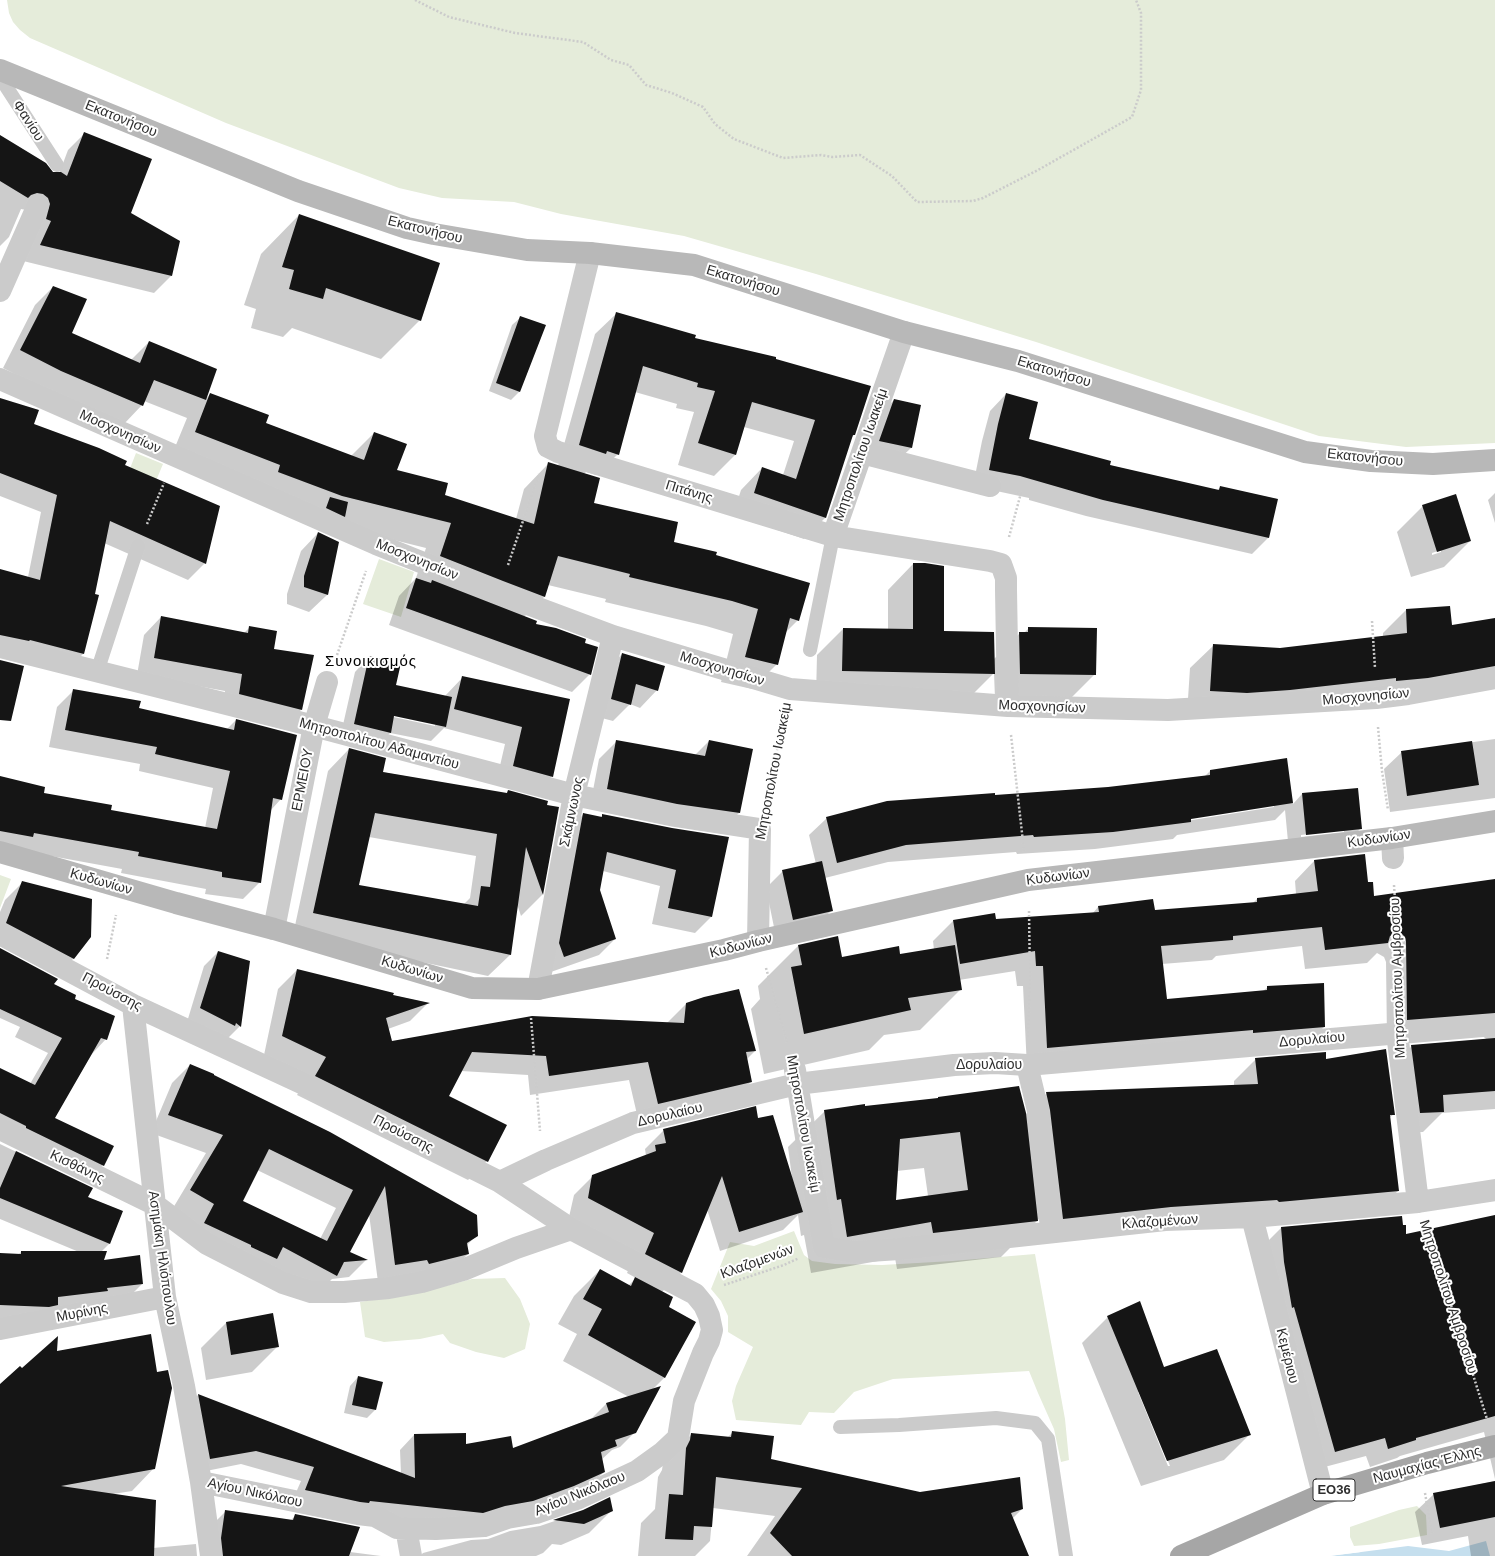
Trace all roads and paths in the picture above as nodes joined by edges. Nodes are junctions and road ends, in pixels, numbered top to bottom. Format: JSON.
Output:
{"nodes":[{"id":1,"x":415,"y":0,"type":"edge"},
{"id":2,"x":1136,"y":0,"type":"edge"},
{"id":3,"x":0,"y":70,"type":"edge"},
{"id":4,"x":0,"y":78,"type":"edge"},
{"id":5,"x":57,"y":165,"type":"dead end"},
{"id":6,"x":38,"y":205,"type":"dead end"},
{"id":7,"x":590,"y":253,"type":"junction"},
{"id":8,"x":0,"y":291,"type":"edge"},
{"id":9,"x":904,"y":332,"type":"junction"},
{"id":10,"x":0,"y":379,"type":"edge"},
{"id":11,"x":548,"y":447,"type":"junction"},
{"id":12,"x":862,"y":453,"type":"junction"},
{"id":13,"x":175,"y":456,"type":"junction"},
{"id":14,"x":1495,"y":460,"type":"edge"},
{"id":15,"x":990,"y":486,"type":"dead end"},
{"id":16,"x":1021,"y":493,"type":"dead end"},
{"id":17,"x":833,"y":536,"type":"junction"},
{"id":18,"x":376,"y":544,"type":"junction"},
{"id":19,"x":138,"y":546,"type":"joint"},
{"id":20,"x":1001,"y":564,"type":"junction"},
{"id":21,"x":498,"y":593,"type":"junction"},
{"id":22,"x":1372,"y":621,"type":"dead end"},
{"id":23,"x":614,"y":636,"type":"junction"},
{"id":24,"x":0,"y":647,"type":"edge"},
{"id":25,"x":810,"y":650,"type":"dead end"},
{"id":26,"x":97,"y":672,"type":"junction"},
{"id":27,"x":1495,"y":678,"type":"edge"},
{"id":28,"x":327,"y":682,"type":"joint"},
{"id":29,"x":790,"y":689,"type":"junction"},
{"id":30,"x":1376,"y":698,"type":"junction"},
{"id":31,"x":1008,"y":706,"type":"junction"},
{"id":32,"x":314,"y":726,"type":"junction"},
{"id":33,"x":574,"y":795,"type":"junction"},
{"id":34,"x":1495,"y":821,"type":"edge"},
{"id":35,"x":760,"y":829,"type":"junction"},
{"id":36,"x":1392,"y":848,"type":"junction"},
{"id":37,"x":0,"y":852,"type":"edge"},
{"id":38,"x":1028,"y":880,"type":"junction"},
{"id":39,"x":115,"y":919,"type":"dead end"},
{"id":40,"x":274,"y":929,"type":"junction"},
{"id":41,"x":0,"y":934,"type":"edge"},
{"id":42,"x":758,"y":941,"type":"junction"},
{"id":43,"x":1397,"y":941,"type":"joint"},
{"id":44,"x":102,"y":987,"type":"junction"},
{"id":45,"x":538,"y":989,"type":"junction"},
{"id":46,"x":133,"y":1005,"type":"junction"},
{"id":47,"x":530,"y":1016,"type":"dead end"},
{"id":48,"x":1495,"y":1025,"type":"edge"},
{"id":49,"x":1397,"y":1033,"type":"junction"},
{"id":50,"x":1027,"y":1065,"type":"junction"},
{"id":51,"x":796,"y":1077,"type":"junction"},
{"id":52,"x":0,"y":1129,"type":"edge"},
{"id":53,"x":540,"y":1132,"type":"dead end"},
{"id":54,"x":500,"y":1182,"type":"junction"},
{"id":55,"x":1495,"y":1190,"type":"edge"},
{"id":56,"x":1418,"y":1202,"type":"junction"},
{"id":57,"x":154,"y":1204,"type":"junction"},
{"id":58,"x":1252,"y":1218,"type":"junction"},
{"id":59,"x":571,"y":1228,"type":"junction"},
{"id":60,"x":1052,"y":1232,"type":"junction"},
{"id":61,"x":824,"y":1247,"type":"junction"},
{"id":62,"x":695,"y":1294,"type":"junction"},
{"id":63,"x":164,"y":1297,"type":"junction"},
{"id":64,"x":0,"y":1329,"type":"edge"},
{"id":65,"x":684,"y":1401,"type":"joint"},
{"id":66,"x":1488,"y":1422,"type":"dead end"},
{"id":67,"x":840,"y":1426,"type":"dead end"},
{"id":68,"x":1495,"y":1446,"type":"edge"},
{"id":69,"x":201,"y":1482,"type":"junction"},
{"id":70,"x":1425,"y":1491,"type":"dead end"},
{"id":71,"x":1322,"y":1494,"type":"junction"},
{"id":72,"x":406,"y":1528,"type":"junction"},
{"id":73,"x":1432,"y":1533,"type":"dead end"},
{"id":74,"x":211,"y":1556,"type":"edge"},
{"id":75,"x":411,"y":1556,"type":"edge"},
{"id":76,"x":1066,"y":1556,"type":"edge"},
{"id":77,"x":1181,"y":1556,"type":"edge"}],
"edges":[{"from":1,"to":2,"type":"path"},
{"from":3,"to":7,"type":"street","name":"Εκατονήσου"},
{"from":4,"to":5,"type":"lane","name":"Φανίου"},
{"from":6,"to":8,"type":"street"},
{"from":7,"to":9,"type":"street","name":"Εκατονήσου"},
{"from":7,"to":11,"type":"street"},
{"from":9,"to":12,"type":"street","name":"Μητροπολίτου Ιωακείμ"},
{"from":9,"to":14,"type":"street","name":"Εκατονήσου"},
{"from":10,"to":13,"type":"street","name":"Μοσχονησίων"},
{"from":11,"to":17,"type":"street","name":"Πιτάνης"},
{"from":11,"to":21,"type":"path"},
{"from":12,"to":15,"type":"street"},
{"from":12,"to":17,"type":"street","name":"Μητροπολίτου Ιωακείμ"},
{"from":13,"to":18,"type":"street","name":"Μοσχονησίων"},
{"from":13,"to":19,"type":"path"},
{"from":16,"to":20,"type":"path"},
{"from":17,"to":20,"type":"street","name":"Πιτάνης"},
{"from":17,"to":25,"type":"lane","name":"Μητροπολίτου Ιωακείμ"},
{"from":18,"to":21,"type":"street","name":"Μοσχονησίων"},
{"from":18,"to":28,"type":"path"},
{"from":19,"to":26,"type":"lane"},
{"from":20,"to":31,"type":"street"},
{"from":21,"to":23,"type":"street","name":"Μοσχονησίων"},
{"from":22,"to":30,"type":"path","name":"Μητροπολίτου Αμβροσίου"},
{"from":23,"to":29,"type":"street","name":"Μοσχονησίων"},
{"from":23,"to":33,"type":"street","name":"Σκάμνωνος"},
{"from":24,"to":26,"type":"street","name":"Μητροπολίτου Αδαμαντίου"},
{"from":26,"to":32,"type":"street","name":"Μητροπολίτου Αδαμαντίου"},
{"from":27,"to":30,"type":"street","name":"Μοσχονησίων"},
{"from":28,"to":32,"type":"street","name":"ΕΡΜΕΙΟΥ"},
{"from":29,"to":31,"type":"street","name":"Μοσχονησίων"},
{"from":29,"to":35,"type":"path","name":"Μητροπολίτου Ιωακείμ"},
{"from":30,"to":31,"type":"street","name":"Μοσχονησίων"},
{"from":30,"to":36,"type":"path","name":"Μητροπολίτου Αμβροσίου"},
{"from":31,"to":38,"type":"path"},
{"from":32,"to":33,"type":"street","name":"Μητροπολίτου Αδαμαντίου"},
{"from":32,"to":40,"type":"street","name":"ΕΡΜΕΙΟΥ"},
{"from":33,"to":35,"type":"street","name":"Μητροπολίτου Αδαμαντίου"},
{"from":33,"to":45,"type":"street","name":"Σκάμνωνος"},
{"from":34,"to":36,"type":"street","name":"Κυδωνίων"},
{"from":35,"to":42,"type":"street","name":"Μητροπολίτου Ιωακείμ"},
{"from":36,"to":38,"type":"street","name":"Κυδωνίων"},
{"from":36,"to":43,"type":"path","name":"Μητροπολίτου Αμβροσίου"},
{"from":37,"to":40,"type":"street","name":"Κυδωνίων"},
{"from":38,"to":42,"type":"street","name":"Κυδωνίων"},
{"from":38,"to":50,"type":"path"},
{"from":39,"to":44,"type":"path"},
{"from":40,"to":45,"type":"street","name":"Κυδωνίων"},
{"from":41,"to":44,"type":"street","name":"Προύσσης"},
{"from":42,"to":45,"type":"street","name":"Κυδωνίων"},
{"from":42,"to":51,"type":"path","name":"Μητροπολίτου Ιωακείμ"},
{"from":43,"to":49,"type":"lane","name":"Μητροπολίτου Αμβροσίου"},
{"from":44,"to":46,"type":"street","name":"Προύσσης"},
{"from":46,"to":54,"type":"street","name":"Προύσσης"},
{"from":46,"to":57,"type":"street","name":"Ασημάκη Ηλιόπουλου"},
{"from":47,"to":53,"type":"path"},
{"from":48,"to":49,"type":"street","name":"Δορυλαίου"},
{"from":49,"to":50,"type":"street","name":"Δορυλαίου"},
{"from":49,"to":56,"type":"street","name":"Μητροπολίτου Αμβροσίου"},
{"from":50,"to":51,"type":"street","name":"Δορυλαίου"},
{"from":50,"to":60,"type":"street"},
{"from":51,"to":54,"type":"street","name":"Δορυλαίου"},
{"from":51,"to":61,"type":"street","name":"Μητροπολίτου Ιωακείμ"},
{"from":52,"to":57,"type":"street","name":"Κισθάνης"},
{"from":54,"to":59,"type":"street","name":"Προύσσης"},
{"from":55,"to":56,"type":"street","name":"Κλαζομένων"},
{"from":56,"to":58,"type":"street","name":"Κλαζομένων"},
{"from":56,"to":66,"type":"path","name":"Μητροπολίτου Αμβροσίου"},
{"from":57,"to":59,"type":"street","name":"Κισθάνης"},
{"from":57,"to":63,"type":"street","name":"Ασημάκη Ηλιόπουλου"},
{"from":58,"to":60,"type":"street","name":"Κλαζομένων"},
{"from":58,"to":71,"type":"street","name":"Κεμέριου"},
{"from":59,"to":62,"type":"street","name":"Προύσσης"},
{"from":60,"to":61,"type":"street","name":"Κλαζομένων"},
{"from":61,"to":62,"type":"path","name":"Κλαζομενών"},
{"from":62,"to":65,"type":"street","name":"Προύσσης"},
{"from":63,"to":64,"type":"street","name":"Μυρίνης"},
{"from":63,"to":69,"type":"street","name":"Ασημάκη Ηλιόπουλου"},
{"from":65,"to":72,"type":"street","name":"Αγίου Νικόλαου"},
{"from":67,"to":76,"type":"lane"},
{"from":68,"to":71,"type":"main road","name":"Ναυμαχίας Έλλης","number":"ΕΟ36"},
{"from":69,"to":72,"type":"street","name":"Αγίου Νικόλαου"},
{"from":69,"to":74,"type":"street","name":"Ασημάκη Ηλιόπουλου"},
{"from":70,"to":73,"type":"path"},
{"from":71,"to":77,"type":"main road","name":"Ναυμαχίας Έλλης","number":"ΕΟ36"},
{"from":72,"to":75,"type":"street"}]}
